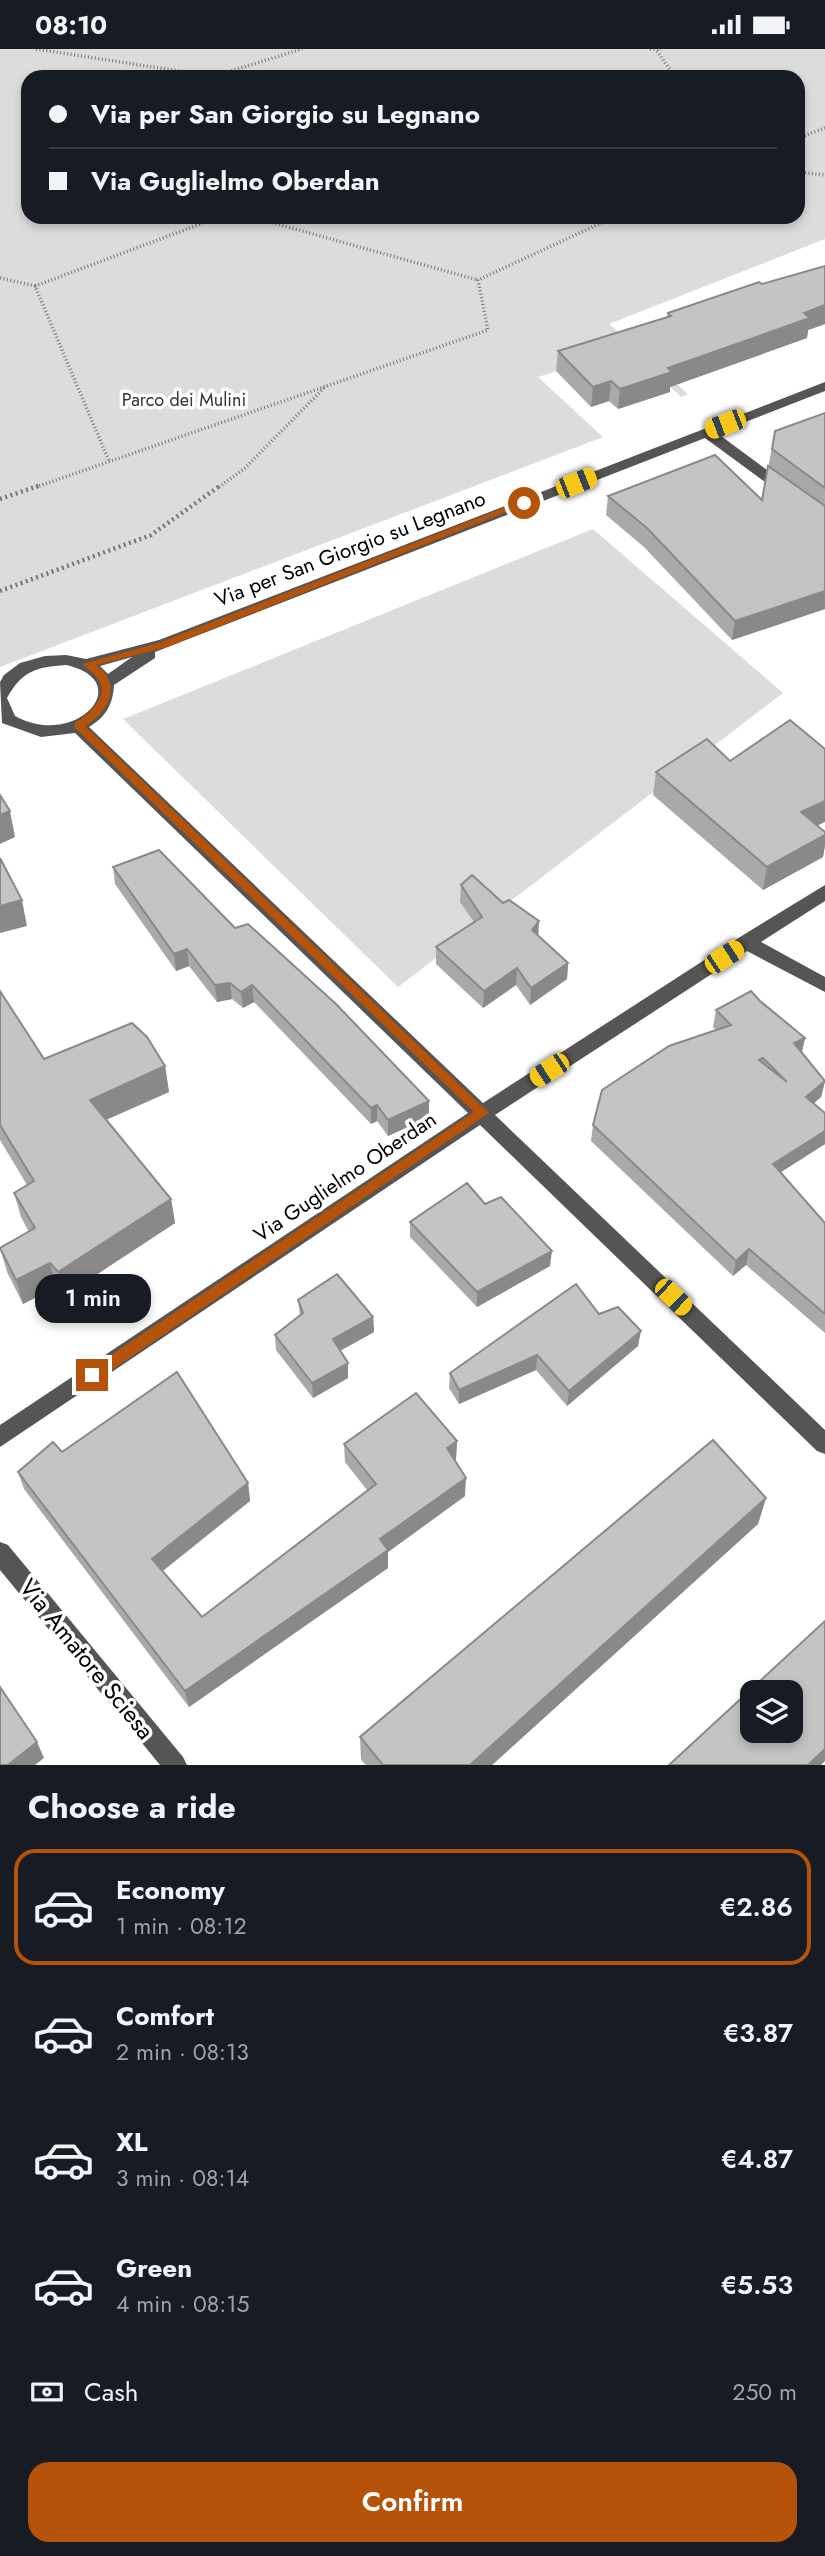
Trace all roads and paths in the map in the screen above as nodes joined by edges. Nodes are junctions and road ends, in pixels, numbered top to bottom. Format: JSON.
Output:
{"nodes":[{"id":1,"x":36,"y":49,"type":"edge"},
{"id":2,"x":302,"y":49,"type":"edge"},
{"id":3,"x":650,"y":49,"type":"edge"},
{"id":4,"x":659,"y":50,"type":"edge"},
{"id":5,"x":178,"y":70,"type":"edge"},
{"id":6,"x":237,"y":70,"type":"edge"},
{"id":7,"x":671,"y":70,"type":"edge"},
{"id":8,"x":825,"y":128,"type":"edge"},
{"id":9,"x":805,"y":135,"type":"edge"},
{"id":10,"x":805,"y":173,"type":"edge"},
{"id":11,"x":825,"y":175,"type":"edge"},
{"id":12,"x":200,"y":224,"type":"edge"},
{"id":13,"x":277,"y":224,"type":"edge"},
{"id":14,"x":599,"y":224,"type":"edge"},
{"id":15,"x":0,"y":278,"type":"edge"},
{"id":16,"x":478,"y":280,"type":"junction"},
{"id":17,"x":35,"y":286,"type":"junction"},
{"id":18,"x":326,"y":386,"type":"junction"},
{"id":19,"x":825,"y":386,"type":"edge"},
{"id":20,"x":706,"y":432,"type":"junction"},
{"id":21,"x":109,"y":461,"type":"junction"},
{"id":22,"x":793,"y":496,"type":"edge"},
{"id":23,"x":0,"y":499,"type":"edge"},
{"id":24,"x":0,"y":591,"type":"edge"},
{"id":25,"x":164,"y":644,"type":"junction"},
{"id":26,"x":87,"y":664,"type":"junction"},
{"id":27,"x":105,"y":683,"type":"junction"},
{"id":28,"x":0,"y":698,"type":"edge"},
{"id":29,"x":4,"y":720,"type":"edge"},
{"id":30,"x":78,"y":726,"type":"junction"},
{"id":31,"x":825,"y":892,"type":"edge"},
{"id":32,"x":746,"y":942,"type":"junction"},
{"id":33,"x":825,"y":985,"type":"edge"},
{"id":34,"x":483,"y":1113,"type":"junction"},
{"id":35,"x":0,"y":1437,"type":"edge"},
{"id":36,"x":825,"y":1444,"type":"edge"},
{"id":37,"x":0,"y":1553,"type":"edge"},
{"id":38,"x":174,"y":1765,"type":"edge"}],
"edges":[{"from":1,"to":5,"type":"path"},
{"from":2,"to":6,"type":"path"},
{"from":3,"to":4,"type":"path"},
{"from":4,"to":7,"type":"path"},
{"from":8,"to":9,"type":"path"},
{"from":10,"to":11,"type":"path"},
{"from":12,"to":17,"type":"path"},
{"from":13,"to":16,"type":"path"},
{"from":14,"to":16,"type":"path"},
{"from":15,"to":17,"type":"path"},
{"from":16,"to":18,"type":"path"},
{"from":17,"to":21,"type":"path"},
{"from":18,"to":21,"type":"path"},
{"from":18,"to":24,"type":"path"},
{"from":19,"to":20,"type":"street","name":"Via per San Giorgio su Legnano"},
{"from":20,"to":22,"type":"street"},
{"from":20,"to":25,"type":"street","name":"Via per San Giorgio su Legnano"},
{"from":21,"to":23,"type":"path"},
{"from":25,"to":26,"type":"street","name":"Via per San Giorgio su Legnano"},
{"from":25,"to":27,"type":"street","name":"Via per San Giorgio su Legnano"},
{"from":26,"to":27,"type":"street"},
{"from":26,"to":28,"type":"street","name":"Via per San Giorgio su Legnano"},
{"from":27,"to":30,"type":"street"},
{"from":28,"to":29,"type":"street","name":"Via per San Giorgio su Legnano"},
{"from":29,"to":30,"type":"street","name":"Via per San Giorgio su Legnano"},
{"from":30,"to":34,"type":"street"},
{"from":31,"to":32,"type":"street","name":"Via Guglielmo Oberdan"},
{"from":32,"to":33,"type":"street"},
{"from":32,"to":34,"type":"street","name":"Via Guglielmo Oberdan"},
{"from":34,"to":35,"type":"street","name":"Via Guglielmo Oberdan"},
{"from":34,"to":36,"type":"street"},
{"from":37,"to":38,"type":"street","name":"Via Amatore Sciesa"}]}
